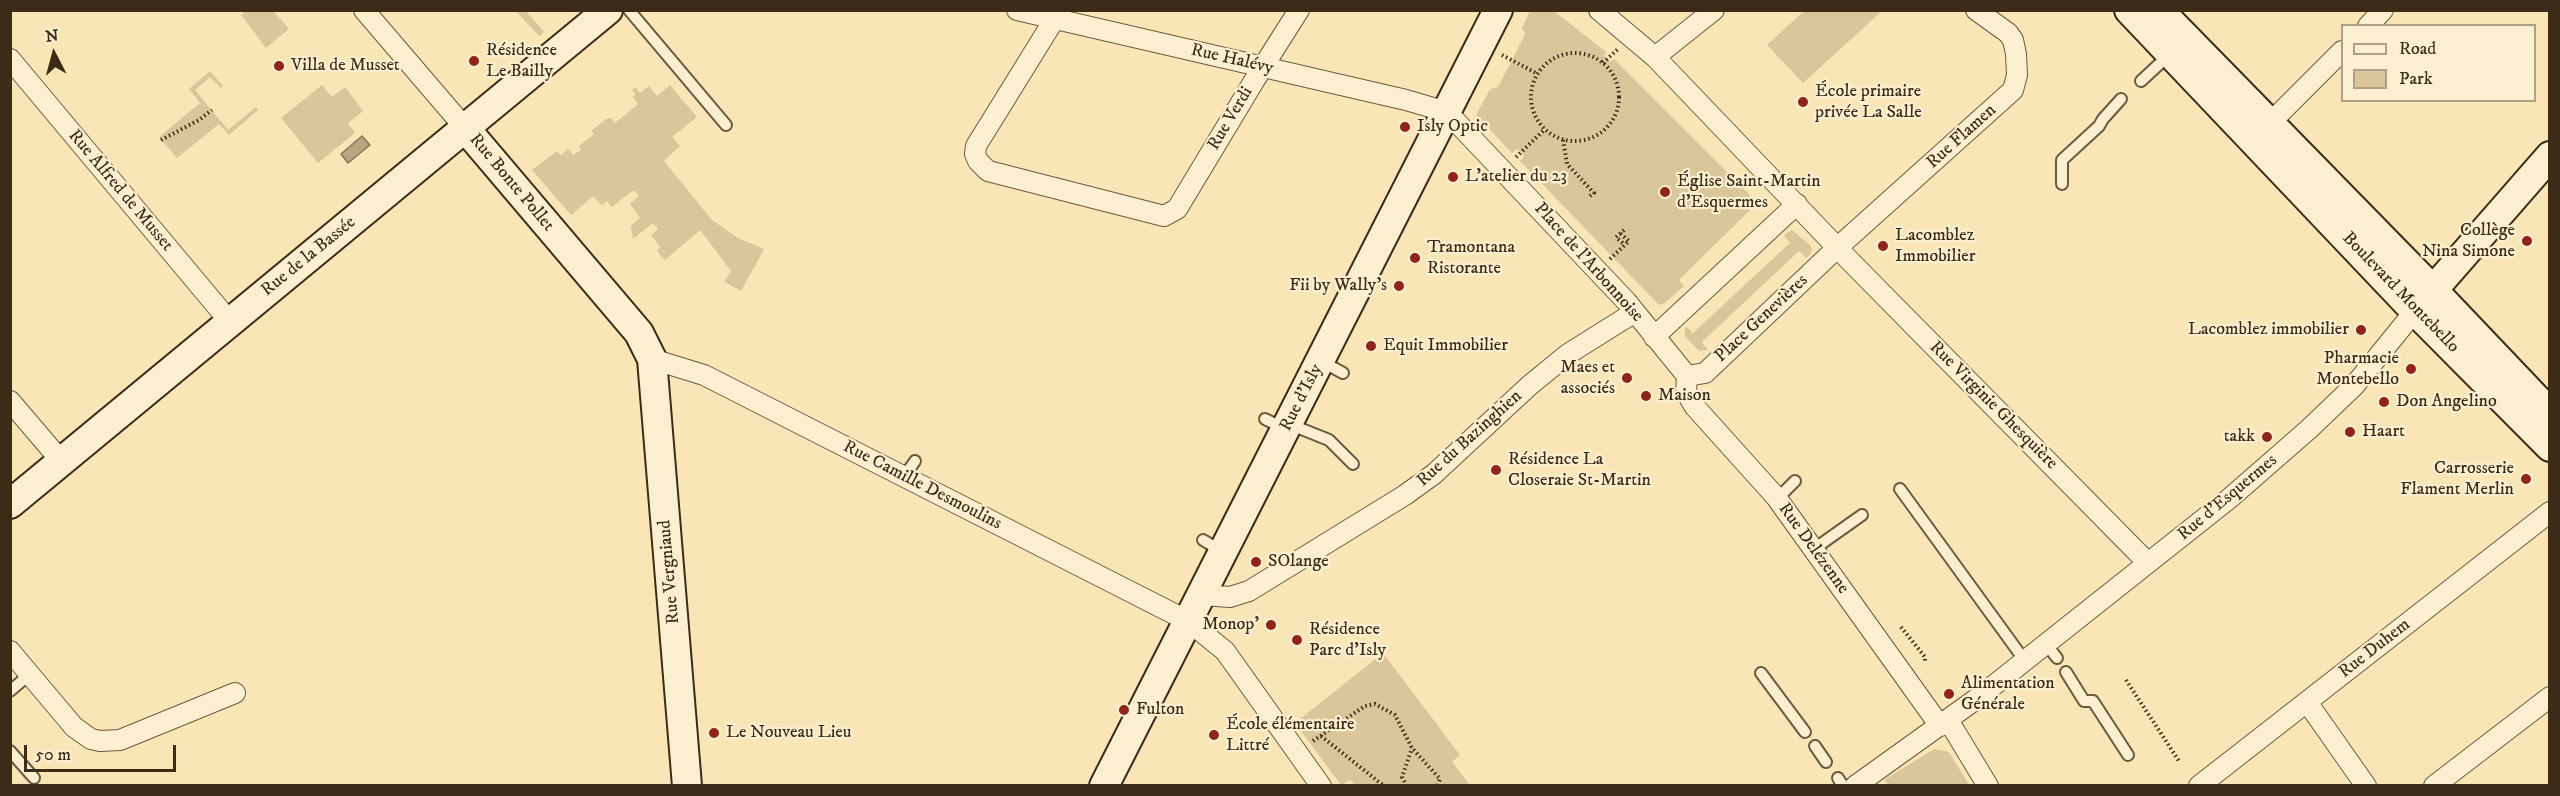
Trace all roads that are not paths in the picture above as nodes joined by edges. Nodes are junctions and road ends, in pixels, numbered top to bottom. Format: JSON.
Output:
{"nodes":[{"id":1,"x":364,"y":10,"type":"edge"},
{"id":2,"x":608,"y":10,"type":"edge"},
{"id":3,"x":629,"y":10,"type":"edge"},
{"id":4,"x":1017,"y":10,"type":"edge"},
{"id":5,"x":1299,"y":10,"type":"edge"},
{"id":6,"x":1498,"y":10,"type":"edge"},
{"id":7,"x":1599,"y":10,"type":"edge"},
{"id":8,"x":1714,"y":10,"type":"edge"},
{"id":9,"x":2129,"y":10,"type":"edge"},
{"id":10,"x":2158,"y":10,"type":"edge"},
{"id":11,"x":2383,"y":10,"type":"edge"},
{"id":12,"x":1977,"y":11,"type":"edge"},
{"id":13,"x":1054,"y":20,"type":"junction"},
{"id":14,"x":2370,"y":24,"type":"edge"},
{"id":15,"x":2171,"y":53,"type":"junction"},
{"id":16,"x":2341,"y":53,"type":"edge"},
{"id":17,"x":1655,"y":57,"type":"junction"},
{"id":18,"x":10,"y":59,"type":"edge"},
{"id":19,"x":1264,"y":67,"type":"junction"},
{"id":20,"x":2141,"y":81,"type":"dead end"},
{"id":21,"x":2121,"y":99,"type":"dead end"},
{"id":22,"x":1447,"y":112,"type":"junction"},
{"id":23,"x":726,"y":125,"type":"dead end"},
{"id":24,"x":465,"y":128,"type":"junction"},
{"id":25,"x":2261,"y":132,"type":"junction"},
{"id":26,"x":2550,"y":156,"type":"edge"},
{"id":27,"x":2061,"y":184,"type":"dead end"},
{"id":28,"x":1797,"y":204,"type":"junction"},
{"id":29,"x":1837,"y":248,"type":"junction"},
{"id":30,"x":2424,"y":300,"type":"junction"},
{"id":31,"x":1635,"y":312,"type":"junction"},
{"id":32,"x":230,"y":322,"type":"junction"},
{"id":33,"x":1654,"y":338,"type":"junction"},
{"id":34,"x":652,"y":359,"type":"junction"},
{"id":35,"x":1687,"y":376,"type":"junction"},
{"id":36,"x":10,"y":401,"type":"edge"},
{"id":37,"x":2550,"y":413,"type":"edge"},
{"id":38,"x":1280,"y":424,"type":"junction"},
{"id":39,"x":2550,"y":447,"type":"edge"},
{"id":40,"x":62,"y":462,"type":"junction"},
{"id":41,"x":1353,"y":464,"type":"dead end"},
{"id":42,"x":1794,"y":482,"type":"dead end"},
{"id":43,"x":1899,"y":489,"type":"dead end"},
{"id":44,"x":1777,"y":499,"type":"junction"},
{"id":45,"x":10,"y":504,"type":"edge"},
{"id":46,"x":2550,"y":512,"type":"edge"},
{"id":47,"x":1862,"y":515,"type":"dead end"},
{"id":48,"x":1814,"y":549,"type":"junction"},
{"id":49,"x":2148,"y":563,"type":"junction"},
{"id":50,"x":1202,"y":595,"type":"junction"},
{"id":51,"x":1188,"y":621,"type":"junction"},
{"id":52,"x":10,"y":651,"type":"edge"},
{"id":53,"x":2025,"y":661,"type":"junction"},
{"id":54,"x":2066,"y":672,"type":"dead end"},
{"id":55,"x":1761,"y":673,"type":"dead end"},
{"id":56,"x":30,"y":674,"type":"junction"},
{"id":57,"x":10,"y":691,"type":"edge"},
{"id":58,"x":235,"y":693,"type":"dead end"},
{"id":59,"x":2550,"y":697,"type":"edge"},
{"id":60,"x":2307,"y":702,"type":"junction"},
{"id":61,"x":1944,"y":723,"type":"junction"},
{"id":62,"x":1805,"y":732,"type":"dead end"},
{"id":63,"x":1815,"y":746,"type":"dead end"},
{"id":64,"x":10,"y":751,"type":"edge"},
{"id":65,"x":2128,"y":755,"type":"dead end"},
{"id":66,"x":1826,"y":762,"type":"dead end"},
{"id":67,"x":34,"y":778,"type":"dead end"},
{"id":68,"x":1845,"y":783,"type":"edge"},
{"id":69,"x":2202,"y":785,"type":"edge"},
{"id":70,"x":687,"y":786,"type":"edge"},
{"id":71,"x":1104,"y":786,"type":"edge"},
{"id":72,"x":1322,"y":786,"type":"edge"},
{"id":73,"x":1989,"y":786,"type":"edge"},
{"id":74,"x":2366,"y":786,"type":"edge"},
{"id":75,"x":2434,"y":786,"type":"edge"}],
"edges":[{"from":1,"to":24,"type":"street","name":"Rue Bonte Pollet"},
{"from":2,"to":24,"type":"street","name":"Rue de la Bassée"},
{"from":3,"to":23,"type":"lane"},
{"from":4,"to":13,"type":"street","name":"Rue Halévy"},
{"from":5,"to":19,"type":"street","name":"Rue Verdi"},
{"from":6,"to":22,"type":"street","name":"Rue d'Isly"},
{"from":7,"to":17,"type":"street"},
{"from":8,"to":17,"type":"street"},
{"from":9,"to":15,"type":"street","name":"Boulevard Montebello"},
{"from":10,"to":25,"type":"street","name":"Boulevard Montebello"},
{"from":11,"to":14,"type":"street"},
{"from":12,"to":29,"type":"street","name":"Rue Flamen"},
{"from":13,"to":19,"type":"street","name":"Rue Halévy"},
{"from":13,"to":19,"type":"street","name":"Rue Verdi"},
{"from":15,"to":20,"type":"lane"},
{"from":15,"to":25,"type":"street","name":"Boulevard Montebello"},
{"from":16,"to":25,"type":"street"},
{"from":17,"to":28,"type":"street"},
{"from":18,"to":32,"type":"street","name":"Rue Alfred de Musset"},
{"from":19,"to":22,"type":"street","name":"Rue Halévy"},
{"from":21,"to":27,"type":"lane"},
{"from":22,"to":31,"type":"street","name":"Place de l'Arbonnoise"},
{"from":22,"to":38,"type":"street","name":"Rue d'Isly"},
{"from":24,"to":32,"type":"street","name":"Rue de la Bassée"},
{"from":24,"to":34,"type":"street","name":"Rue Bonte Pollet"},
{"from":25,"to":30,"type":"street","name":"Boulevard Montebello"},
{"from":26,"to":30,"type":"street","name":"Rue d'Esquermes"},
{"from":28,"to":29,"type":"street"},
{"from":28,"to":33,"type":"street"},
{"from":29,"to":35,"type":"street","name":"Place Genevières"},
{"from":29,"to":49,"type":"street","name":"Rue Virginie Ghesquière"},
{"from":30,"to":37,"type":"street","name":"Boulevard Montebello"},
{"from":30,"to":39,"type":"street","name":"Boulevard Montebello"},
{"from":30,"to":49,"type":"street","name":"Rue d'Esquermes"},
{"from":31,"to":33,"type":"street","name":"Place de l'Arbonnoise"},
{"from":31,"to":50,"type":"street","name":"Rue du Bazinghien"},
{"from":32,"to":40,"type":"street","name":"Rue de la Bassée"},
{"from":33,"to":35,"type":"street"},
{"from":34,"to":51,"type":"street","name":"Rue Camille Desmoulins"},
{"from":34,"to":70,"type":"street","name":"Rue Vergniaud"},
{"from":35,"to":44,"type":"street","name":"Rue Delézenne"},
{"from":36,"to":40,"type":"street"},
{"from":38,"to":41,"type":"lane"},
{"from":38,"to":50,"type":"street","name":"Rue d'Isly"},
{"from":40,"to":45,"type":"street","name":"Rue de la Bassée"},
{"from":42,"to":44,"type":"lane"},
{"from":43,"to":53,"type":"lane"},
{"from":44,"to":48,"type":"street","name":"Rue Delézenne"},
{"from":46,"to":60,"type":"street","name":"Rue Duhem"},
{"from":47,"to":48,"type":"lane"},
{"from":48,"to":61,"type":"street","name":"Rue Delézenne"},
{"from":49,"to":53,"type":"street","name":"Rue d'Esquermes"},
{"from":50,"to":51,"type":"street","name":"Rue d'Isly"},
{"from":51,"to":71,"type":"street","name":"Rue d'Isly"},
{"from":51,"to":72,"type":"street","name":"Rue Camille Desmoulins"},
{"from":52,"to":56,"type":"street"},
{"from":53,"to":61,"type":"street","name":"Rue d'Esquermes"},
{"from":54,"to":65,"type":"lane"},
{"from":55,"to":62,"type":"lane"},
{"from":56,"to":57,"type":"lane"},
{"from":56,"to":58,"type":"street"},
{"from":59,"to":75,"type":"street"},
{"from":60,"to":69,"type":"street","name":"Rue Duhem"},
{"from":60,"to":74,"type":"street"},
{"from":61,"to":68,"type":"street","name":"Rue d'Esquermes"},
{"from":61,"to":73,"type":"street","name":"Rue Delézenne"},
{"from":63,"to":66,"type":"lane"},
{"from":64,"to":67,"type":"lane"}]}
